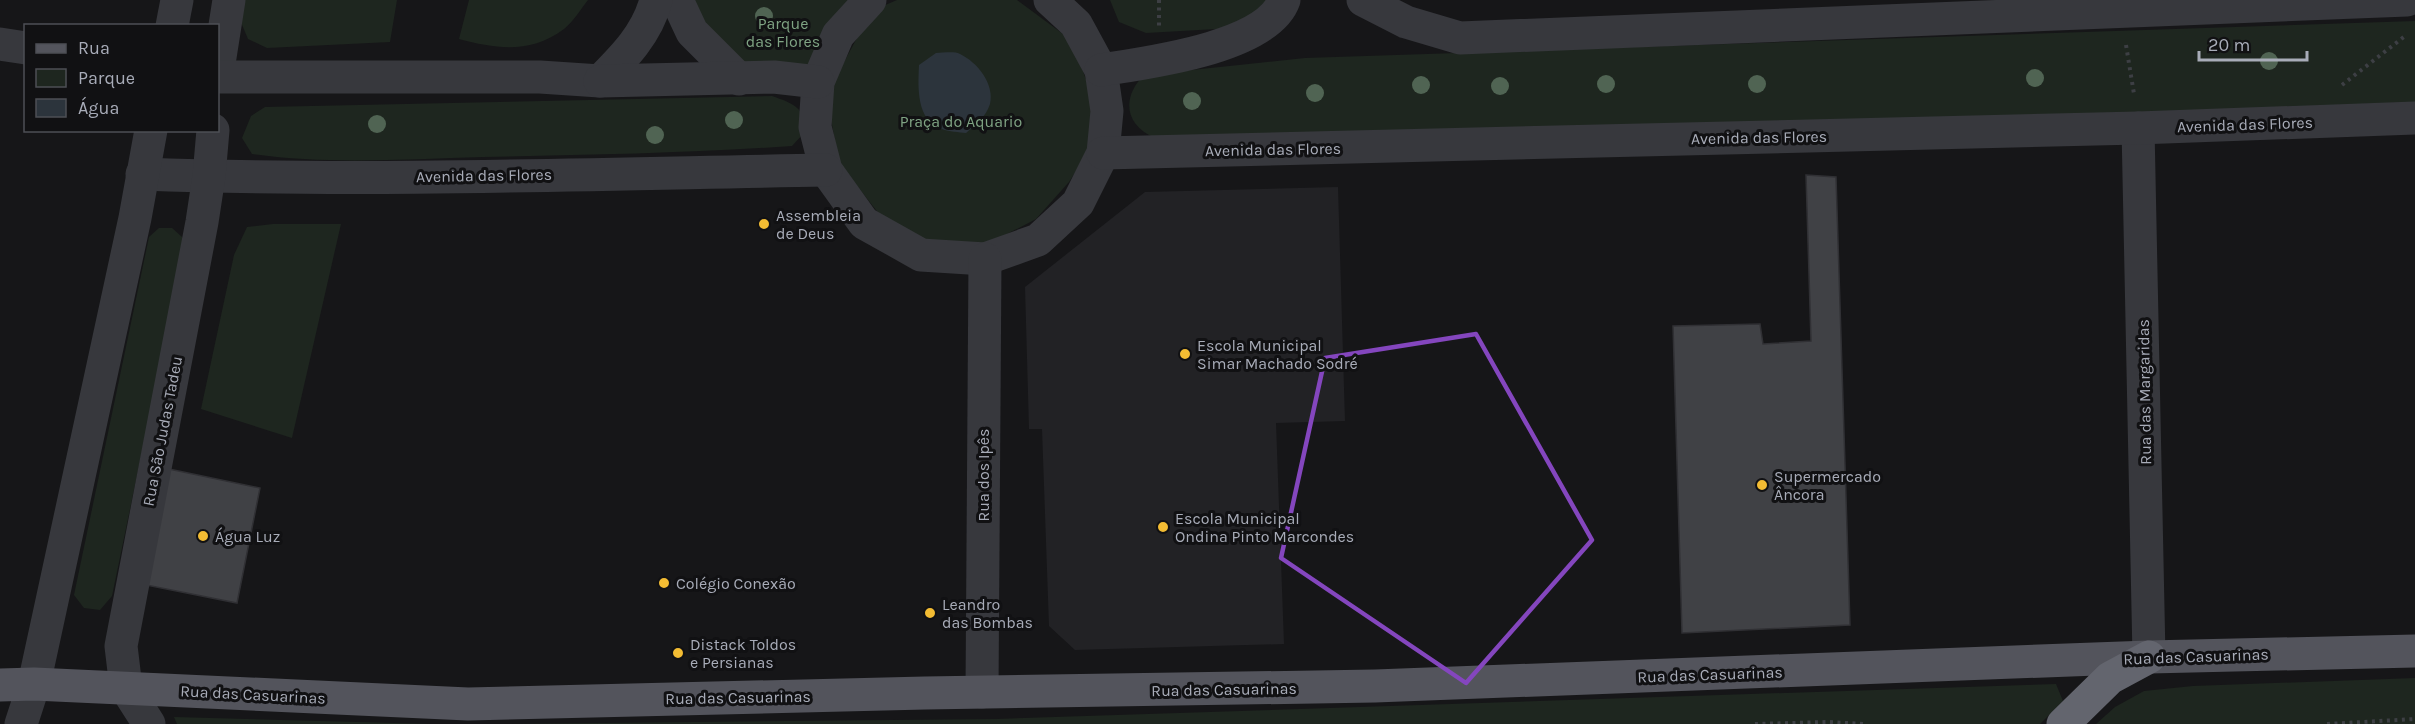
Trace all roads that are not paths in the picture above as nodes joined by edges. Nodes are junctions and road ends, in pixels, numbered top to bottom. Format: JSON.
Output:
{"nodes":[{"id":1,"x":177,"y":0,"type":"edge"},
{"id":2,"x":229,"y":0,"type":"edge"},
{"id":3,"x":656,"y":0,"type":"edge"},
{"id":4,"x":677,"y":0,"type":"edge"},
{"id":5,"x":870,"y":0,"type":"edge"},
{"id":6,"x":1050,"y":0,"type":"edge"},
{"id":7,"x":1284,"y":0,"type":"edge"},
{"id":8,"x":1363,"y":0,"type":"edge"},
{"id":9,"x":2407,"y":0,"type":"edge"},
{"id":10,"x":172,"y":24,"type":"edge"},
{"id":11,"x":0,"y":44,"type":"edge"},
{"id":12,"x":24,"y":48,"type":"edge"},
{"id":13,"x":219,"y":64,"type":"edge"},
{"id":14,"x":1101,"y":70,"type":"junction"},
{"id":15,"x":219,"y":76,"type":"edge"},
{"id":16,"x":739,"y":79,"type":"junction"},
{"id":17,"x":600,"y":81,"type":"junction"},
{"id":18,"x":818,"y":82,"type":"junction"},
{"id":19,"x":2415,"y":118,"type":"edge"},
{"id":20,"x":2138,"y":128,"type":"junction"},
{"id":21,"x":151,"y":132,"type":"edge"},
{"id":22,"x":213,"y":132,"type":"edge"},
{"id":23,"x":1103,"y":153,"type":"junction"},
{"id":24,"x":826,"y":170,"type":"junction"},
{"id":25,"x":142,"y":174,"type":"junction"},
{"id":26,"x":209,"y":176,"type":"junction"},
{"id":27,"x":985,"y":259,"type":"junction"},
{"id":28,"x":2415,"y":651,"type":"edge"},
{"id":29,"x":2149,"y":657,"type":"junction"},
{"id":30,"x":33,"y":684,"type":"junction"},
{"id":31,"x":0,"y":686,"type":"edge"},
{"id":32,"x":126,"y":688,"type":"junction"},
{"id":33,"x":982,"y":692,"type":"junction"},
{"id":34,"x":21,"y":724,"type":"edge"},
{"id":35,"x":150,"y":724,"type":"edge"},
{"id":36,"x":2063,"y":724,"type":"edge"}],
"edges":[{"from":1,"to":10,"type":"street"},
{"from":2,"to":13,"type":"street"},
{"from":3,"to":17,"type":"street"},
{"from":4,"to":16,"type":"street"},
{"from":5,"to":18,"type":"street"},
{"from":6,"to":14,"type":"street"},
{"from":7,"to":14,"type":"street"},
{"from":8,"to":9,"type":"street"},
{"from":11,"to":12,"type":"street"},
{"from":14,"to":23,"type":"street"},
{"from":15,"to":17,"type":"street"},
{"from":16,"to":17,"type":"street"},
{"from":16,"to":18,"type":"street"},
{"from":18,"to":24,"type":"street"},
{"from":19,"to":20,"type":"street","name":"Avenida das Flores"},
{"from":20,"to":23,"type":"street","name":"Avenida das Flores"},
{"from":20,"to":29,"type":"street","name":"Rua das Margaridas"},
{"from":21,"to":25,"type":"street"},
{"from":22,"to":26,"type":"street","name":"Rua São Judas Tadeu"},
{"from":23,"to":27,"type":"street"},
{"from":24,"to":26,"type":"street","name":"Avenida das Flores"},
{"from":24,"to":27,"type":"street"},
{"from":25,"to":26,"type":"street","name":"Avenida das Flores"},
{"from":25,"to":30,"type":"street"},
{"from":26,"to":32,"type":"street","name":"Rua São Judas Tadeu"},
{"from":27,"to":33,"type":"street","name":"Rua dos Ipês"},
{"from":28,"to":29,"type":"main road","name":"Rua das Casuarinas"},
{"from":29,"to":33,"type":"main road","name":"Rua das Casuarinas"},
{"from":29,"to":36,"type":"highway"},
{"from":30,"to":31,"type":"main road","name":"Rua das Casuarinas"},
{"from":30,"to":32,"type":"main road","name":"Rua das Casuarinas"},
{"from":30,"to":34,"type":"street"},
{"from":32,"to":33,"type":"main road","name":"Rua das Casuarinas"},
{"from":32,"to":35,"type":"street","name":"Rua São Judas Tadeu"}]}
